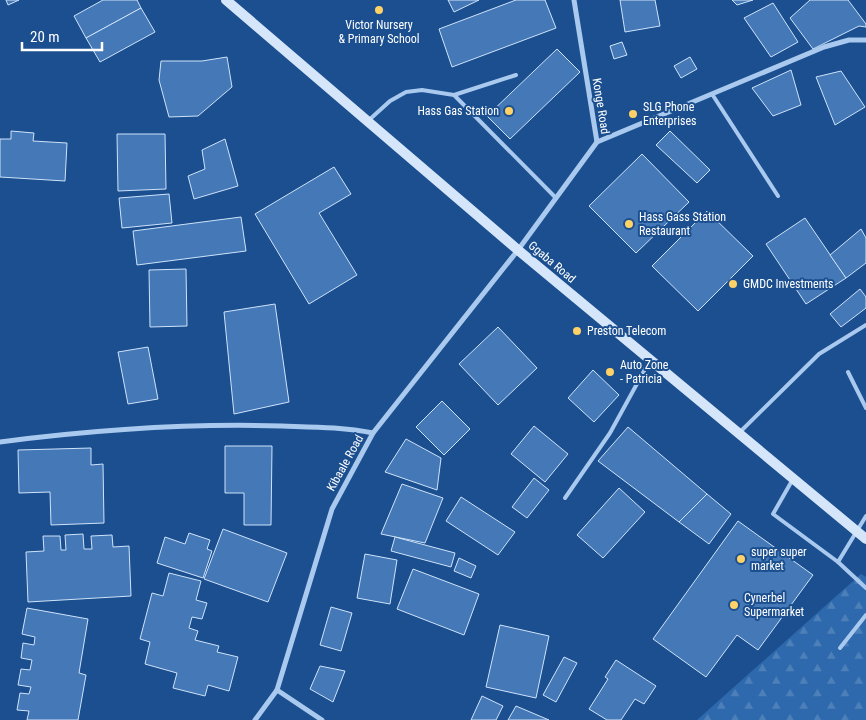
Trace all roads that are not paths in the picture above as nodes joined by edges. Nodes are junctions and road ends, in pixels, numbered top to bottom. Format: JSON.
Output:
{"nodes":[{"id":1,"x":226,"y":0,"type":"edge"},
{"id":2,"x":574,"y":0,"type":"edge"},
{"id":3,"x":866,"y":40,"type":"edge"},
{"id":4,"x":516,"y":75,"type":"dead end"},
{"id":5,"x":712,"y":94,"type":"junction"},
{"id":6,"x":454,"y":95,"type":"junction"},
{"id":7,"x":367,"y":121,"type":"junction"},
{"id":8,"x":597,"y":142,"type":"junction"},
{"id":9,"x":778,"y":196,"type":"dead end"},
{"id":10,"x":556,"y":198,"type":"junction"},
{"id":11,"x":518,"y":250,"type":"junction"},
{"id":12,"x":866,"y":325,"type":"edge"},
{"id":13,"x":650,"y":360,"type":"junction"},
{"id":14,"x":848,"y":372,"type":"dead end"},
{"id":15,"x":866,"y":408,"type":"edge"},
{"id":16,"x":373,"y":433,"type":"junction"},
{"id":17,"x":738,"y":434,"type":"junction"},
{"id":18,"x":0,"y":442,"type":"edge"},
{"id":19,"x":793,"y":479,"type":"junction"},
{"id":20,"x":565,"y":498,"type":"dead end"},
{"id":21,"x":866,"y":516,"type":"edge"},
{"id":22,"x":862,"y":536,"type":"edge"},
{"id":23,"x":838,"y":562,"type":"junction"},
{"id":24,"x":866,"y":588,"type":"edge"},
{"id":25,"x":866,"y":615,"type":"edge"},
{"id":26,"x":840,"y":648,"type":"dead end"},
{"id":27,"x":277,"y":690,"type":"junction"},
{"id":28,"x":255,"y":720,"type":"edge"},
{"id":29,"x":322,"y":720,"type":"edge"}],
"edges":[{"from":1,"to":7,"type":"main road","name":"Ggaba Road"},
{"from":2,"to":8,"type":"street","name":"Konge Road"},
{"from":3,"to":5,"type":"street"},
{"from":4,"to":6,"type":"lane"},
{"from":5,"to":8,"type":"street"},
{"from":5,"to":9,"type":"lane"},
{"from":6,"to":7,"type":"lane"},
{"from":6,"to":10,"type":"lane"},
{"from":7,"to":11,"type":"main road","name":"Ggaba Road"},
{"from":8,"to":10,"type":"street","name":"Konge Road"},
{"from":10,"to":11,"type":"street","name":"Konge Road"},
{"from":11,"to":13,"type":"main road","name":"Ggaba Road"},
{"from":11,"to":16,"type":"street","name":"Kibaale Road"},
{"from":12,"to":17,"type":"lane"},
{"from":13,"to":17,"type":"main road","name":"Ggaba Road"},
{"from":13,"to":20,"type":"lane"},
{"from":14,"to":15,"type":"lane"},
{"from":16,"to":18,"type":"street"},
{"from":16,"to":27,"type":"street","name":"Kibaale Road"},
{"from":17,"to":19,"type":"main road","name":"Ggaba Road"},
{"from":19,"to":22,"type":"main road","name":"Ggaba Road"},
{"from":19,"to":23,"type":"lane"},
{"from":21,"to":22,"type":"lane"},
{"from":22,"to":23,"type":"lane"},
{"from":23,"to":24,"type":"lane"},
{"from":25,"to":26,"type":"lane"},
{"from":27,"to":28,"type":"street","name":"Kibaale Road"},
{"from":27,"to":29,"type":"street"}]}
